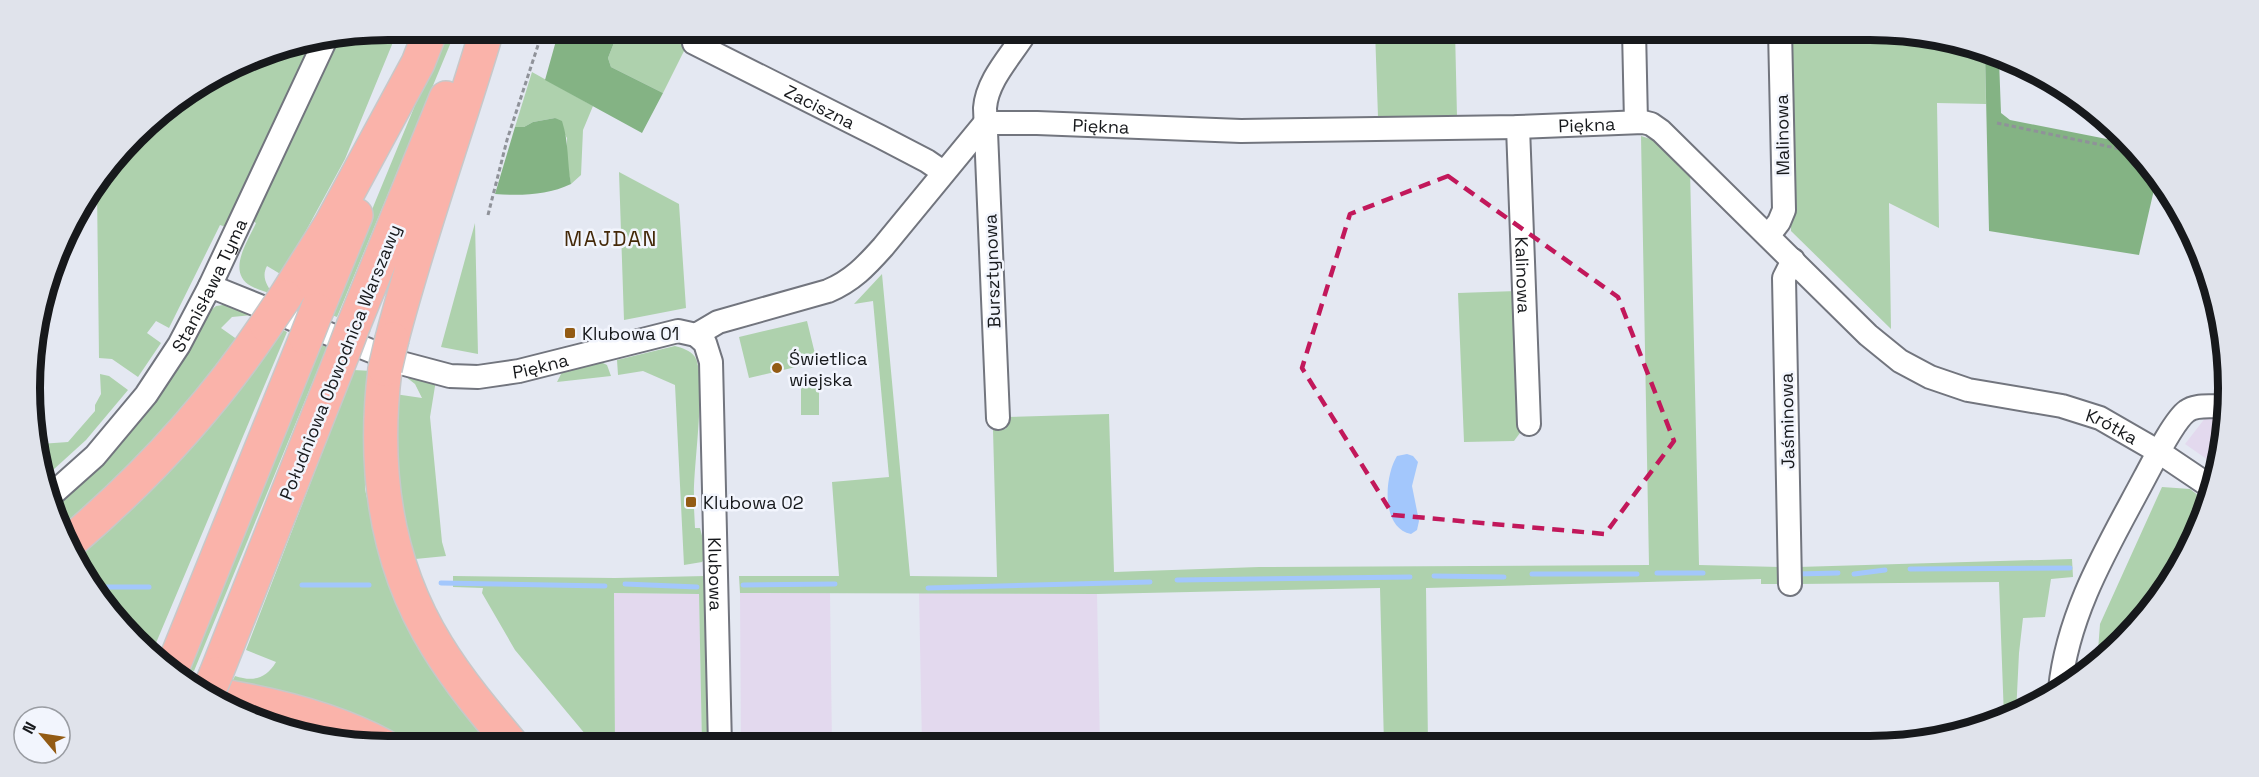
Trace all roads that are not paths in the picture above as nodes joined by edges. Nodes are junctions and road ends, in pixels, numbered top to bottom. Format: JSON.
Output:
{"nodes":[{"id":1,"x":427,"y":40,"type":"edge"},
{"id":2,"x":470,"y":40,"type":"edge"},
{"id":3,"x":484,"y":40,"type":"edge"},
{"id":4,"x":1021,"y":40,"type":"edge"},
{"id":5,"x":1634,"y":40,"type":"edge"},
{"id":6,"x":1780,"y":40,"type":"edge"},
{"id":7,"x":694,"y":43,"type":"dead end"},
{"id":8,"x":322,"y":47,"type":"edge"},
{"id":9,"x":418,"y":63,"type":"junction"},
{"id":10,"x":1636,"y":122,"type":"junction"},
{"id":11,"x":985,"y":123,"type":"junction"},
{"id":12,"x":1518,"y":128,"type":"junction"},
{"id":13,"x":943,"y":172,"type":"junction"},
{"id":14,"x":1769,"y":235,"type":"junction"},
{"id":15,"x":1793,"y":260,"type":"junction"},
{"id":16,"x":210,"y":286,"type":"junction"},
{"id":17,"x":696,"y":334,"type":"junction"},
{"id":18,"x":1996,"y":396,"type":"joint"},
{"id":19,"x":2218,"y":406,"type":"dead end"},
{"id":20,"x":998,"y":418,"type":"dead end"},
{"id":21,"x":1529,"y":424,"type":"dead end"},
{"id":22,"x":2159,"y":452,"type":"junction"},
{"id":23,"x":2206,"y":483,"type":"edge"},
{"id":24,"x":56,"y":491,"type":"edge"},
{"id":25,"x":74,"y":538,"type":"edge"},
{"id":26,"x":1790,"y":584,"type":"dead end"},
{"id":27,"x":174,"y":663,"type":"edge"},
{"id":28,"x":2062,"y":679,"type":"edge"},
{"id":29,"x":209,"y":687,"type":"edge"},
{"id":30,"x":358,"y":735,"type":"edge"},
{"id":31,"x":505,"y":736,"type":"edge"},
{"id":32,"x":720,"y":736,"type":"edge"}],
"edges":[{"from":1,"to":9,"type":"highway"},
{"from":2,"to":29,"type":"highway","name":"Południowa Obwodnica Warszawy"},
{"from":3,"to":31,"type":"highway"},
{"from":4,"to":11,"type":"street","name":"Bursztynowa"},
{"from":5,"to":10,"type":"street"},
{"from":6,"to":14,"type":"street","name":"Malinowa"},
{"from":7,"to":13,"type":"street","name":"Zaciszna"},
{"from":8,"to":16,"type":"street","name":"Stanisława Tyma"},
{"from":9,"to":25,"type":"highway","bridge":true},
{"from":9,"to":27,"type":"highway"},
{"from":10,"to":12,"type":"street","name":"Piękna"},
{"from":10,"to":14,"type":"street","name":"Piękna"},
{"from":11,"to":12,"type":"street","name":"Piękna"},
{"from":11,"to":13,"type":"street","name":"Piękna"},
{"from":11,"to":20,"type":"street","name":"Bursztynowa"},
{"from":12,"to":21,"type":"street","name":"Kalinowa"},
{"from":13,"to":17,"type":"street","name":"Piękna"},
{"from":14,"to":15,"type":"street","name":"Piękna"},
{"from":15,"to":18,"type":"street","name":"Piękna"},
{"from":15,"to":26,"type":"street","name":"Jaśminowa"},
{"from":16,"to":17,"type":"street","name":"Piękna"},
{"from":16,"to":24,"type":"street","name":"Stanisława Tyma"},
{"from":17,"to":32,"type":"street","name":"Klubowa"},
{"from":18,"to":22,"type":"street","name":"Krótka"},
{"from":19,"to":22,"type":"street"},
{"from":22,"to":23,"type":"street","name":"Krótka"},
{"from":22,"to":28,"type":"street"},
{"from":29,"to":30,"type":"highway"}]}
